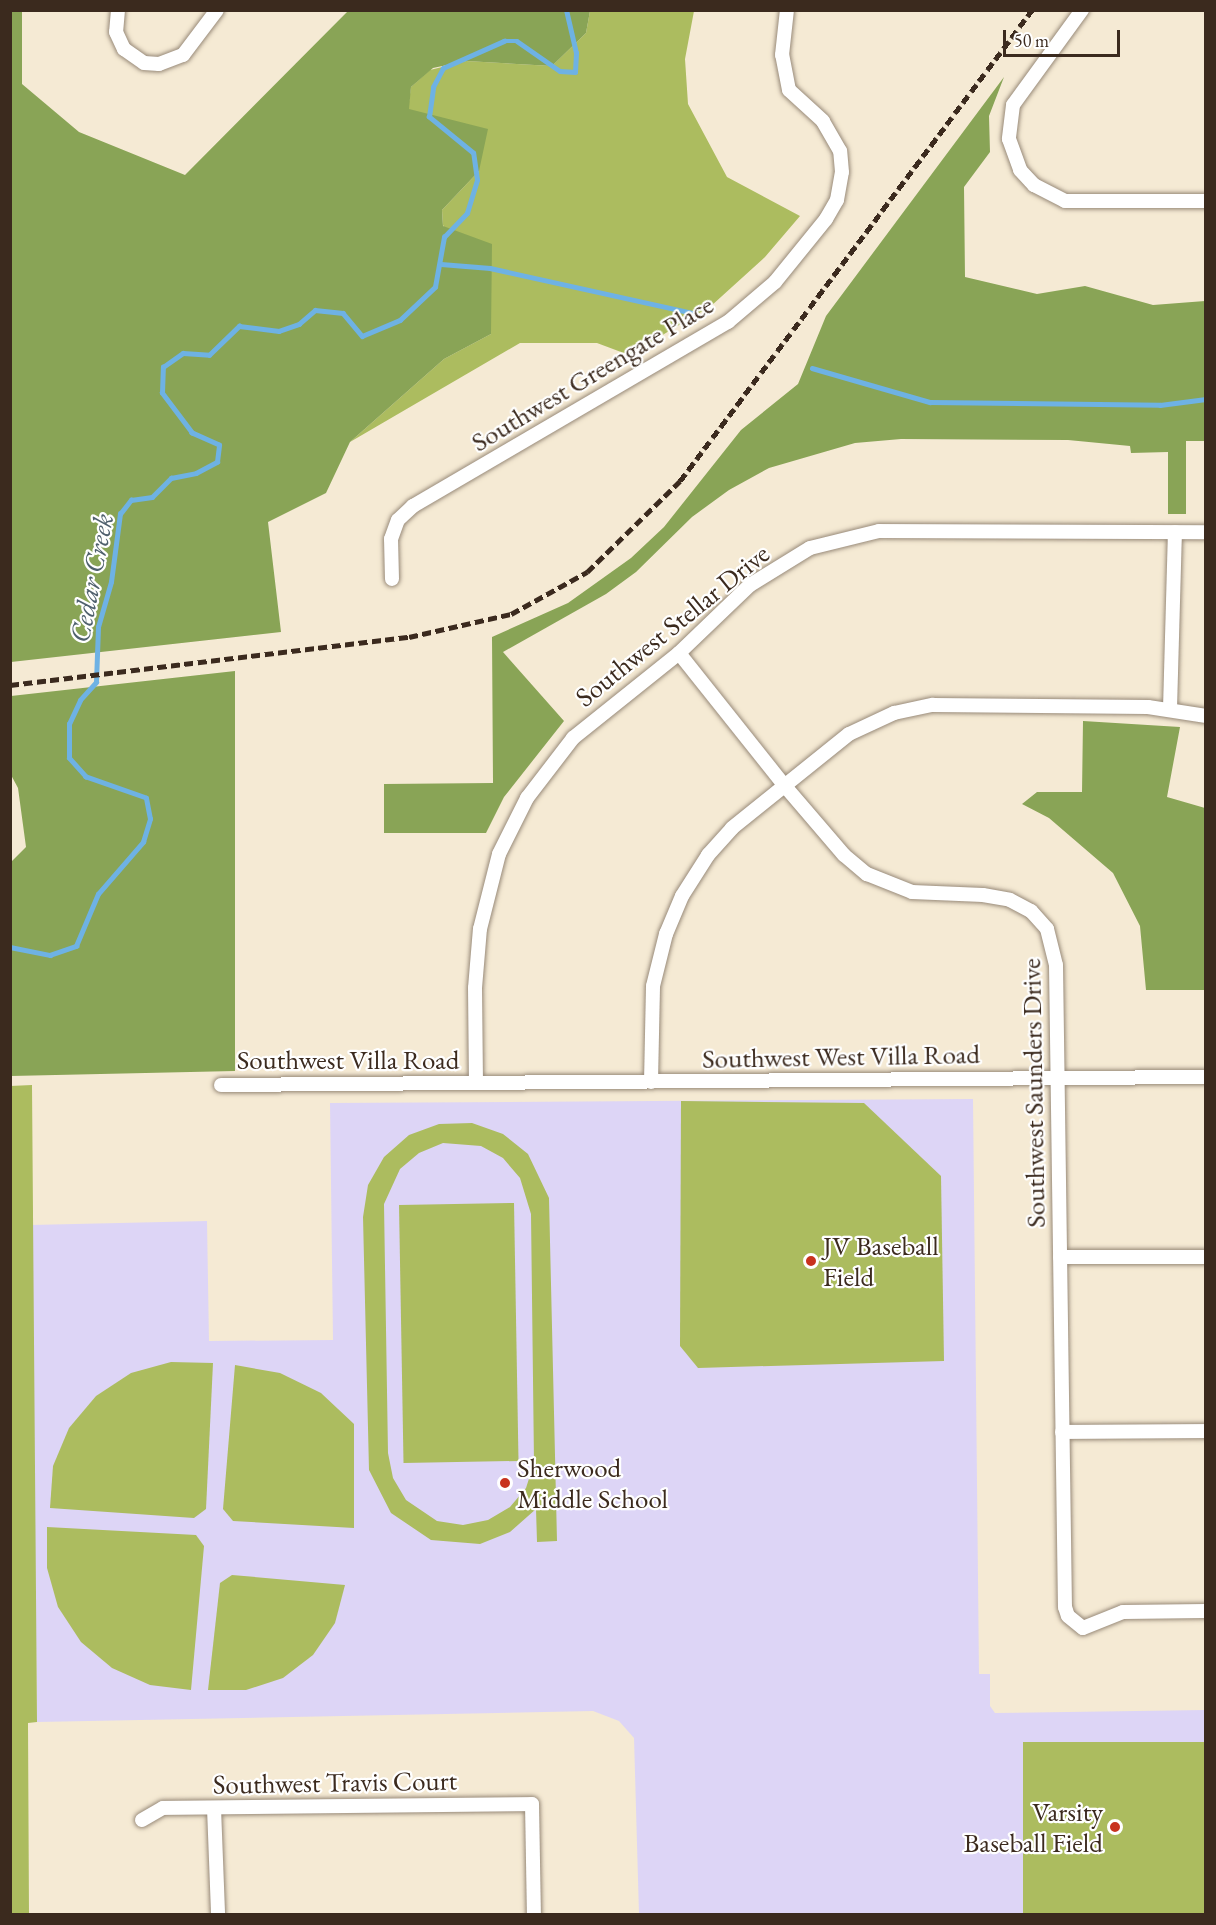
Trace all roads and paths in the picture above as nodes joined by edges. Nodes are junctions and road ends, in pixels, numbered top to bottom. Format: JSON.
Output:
{"nodes":[{"id":1,"x":118,"y":10,"type":"edge"},
{"id":2,"x":216,"y":10,"type":"edge"},
{"id":3,"x":787,"y":10,"type":"edge"},
{"id":4,"x":1082,"y":10,"type":"edge"},
{"id":5,"x":1206,"y":201,"type":"edge"},
{"id":6,"x":1175,"y":532,"type":"junction"},
{"id":7,"x":1206,"y":532,"type":"edge"},
{"id":8,"x":392,"y":579,"type":"dead end"},
{"id":9,"x":679,"y":653,"type":"junction"},
{"id":10,"x":1170,"y":709,"type":"junction"},
{"id":11,"x":1206,"y":716,"type":"edge"},
{"id":12,"x":784,"y":785,"type":"junction"},
{"id":13,"x":1206,"y":1077,"type":"edge"},
{"id":14,"x":1058,"y":1078,"type":"junction"},
{"id":15,"x":651,"y":1082,"type":"junction"},
{"id":16,"x":476,"y":1083,"type":"junction"},
{"id":17,"x":221,"y":1085,"type":"dead end"},
{"id":18,"x":1060,"y":1257,"type":"junction"},
{"id":19,"x":1206,"y":1257,"type":"edge"},
{"id":20,"x":1206,"y":1431,"type":"edge"},
{"id":21,"x":1062,"y":1432,"type":"junction"},
{"id":22,"x":1206,"y":1611,"type":"edge"},
{"id":23,"x":214,"y":1808,"type":"junction"},
{"id":24,"x":142,"y":1820,"type":"dead end"},
{"id":25,"x":218,"y":1914,"type":"edge"},
{"id":26,"x":534,"y":1914,"type":"edge"}],
"edges":[{"from":1,"to":2,"type":"street"},
{"from":3,"to":8,"type":"street","name":"Southwest Greengate Place"},
{"from":4,"to":5,"type":"street"},
{"from":6,"to":7,"type":"street","name":"Southwest Stellar Drive"},
{"from":6,"to":9,"type":"street","name":"Southwest Stellar Drive"},
{"from":6,"to":10,"type":"street"},
{"from":9,"to":12,"type":"street","name":"Southwest Saunders Drive"},
{"from":9,"to":16,"type":"street","name":"Southwest Stellar Drive"},
{"from":10,"to":11,"type":"street"},
{"from":10,"to":12,"type":"street"},
{"from":12,"to":14,"type":"street","name":"Southwest Saunders Drive"},
{"from":12,"to":15,"type":"street"},
{"from":13,"to":14,"type":"street","name":"Southwest West Villa Road"},
{"from":14,"to":15,"type":"street","name":"Southwest West Villa Road"},
{"from":14,"to":18,"type":"street","name":"Southwest Saunders Drive"},
{"from":15,"to":16,"type":"street","name":"Southwest West Villa Road"},
{"from":16,"to":17,"type":"street","name":"Southwest Villa Road"},
{"from":18,"to":19,"type":"street"},
{"from":18,"to":21,"type":"street","name":"Southwest Saunders Drive"},
{"from":20,"to":21,"type":"street"},
{"from":21,"to":22,"type":"street","name":"Southwest Saunders Drive"},
{"from":23,"to":24,"type":"street","name":"Southwest Travis Court"},
{"from":23,"to":25,"type":"street"},
{"from":23,"to":26,"type":"street","name":"Southwest Travis Court"}]}
